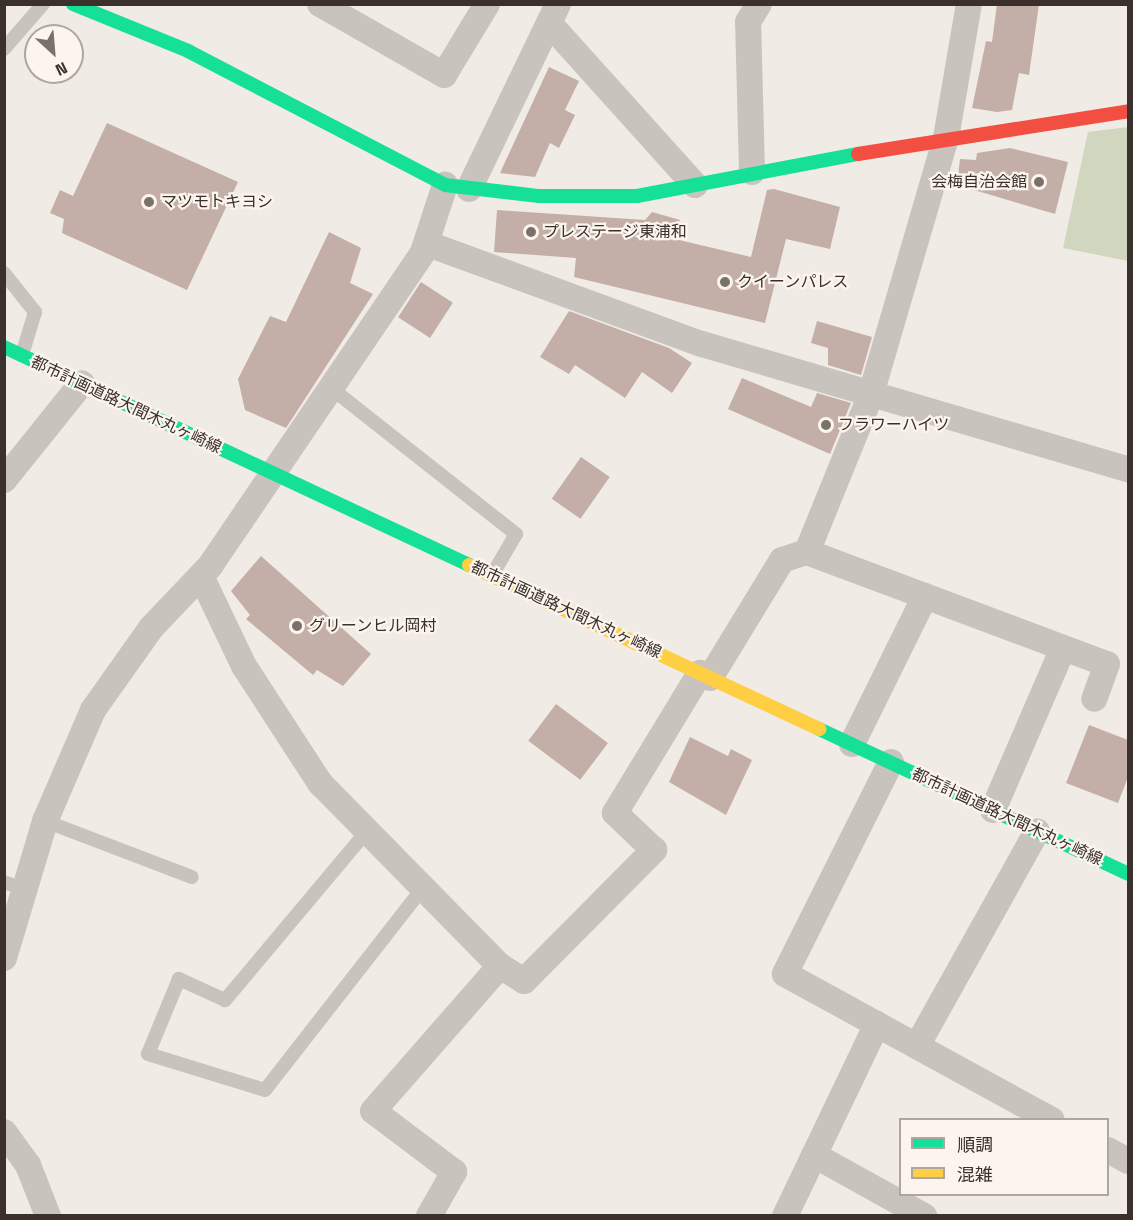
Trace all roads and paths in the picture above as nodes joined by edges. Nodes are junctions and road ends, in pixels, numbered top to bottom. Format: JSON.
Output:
{"nodes":[{"id":1,"x":43,"y":4,"type":"edge"},
{"id":2,"x":73,"y":4,"type":"edge"},
{"id":3,"x":320,"y":4,"type":"edge"},
{"id":4,"x":487,"y":4,"type":"edge"},
{"id":5,"x":759,"y":4,"type":"edge"},
{"id":6,"x":969,"y":4,"type":"edge"},
{"id":7,"x":554,"y":14,"type":"edge"},
{"id":8,"x":4,"y":49,"type":"edge"},
{"id":9,"x":1128,"y":111,"type":"edge"},
{"id":10,"x":946,"y":138,"type":"junction"},
{"id":11,"x":752,"y":172,"type":"junction"},
{"id":12,"x":695,"y":185,"type":"junction"},
{"id":13,"x":457,"y":187,"type":"junction"},
{"id":14,"x":428,"y":244,"type":"junction"},
{"id":15,"x":4,"y":273,"type":"edge"},
{"id":16,"x":4,"y":347,"type":"edge"},
{"id":17,"x":22,"y":355,"type":"junction"},
{"id":18,"x":82,"y":383,"type":"junction"},
{"id":19,"x":331,"y":388,"type":"junction"},
{"id":20,"x":871,"y":394,"type":"junction"},
{"id":21,"x":1128,"y":469,"type":"edge"},
{"id":22,"x":269,"y":472,"type":"junction"},
{"id":23,"x":4,"y":480,"type":"edge"},
{"id":24,"x":807,"y":552,"type":"junction"},
{"id":25,"x":492,"y":575,"type":"junction"},
{"id":26,"x":201,"y":576,"type":"junction"},
{"id":27,"x":926,"y":596,"type":"junction"},
{"id":28,"x":1063,"y":648,"type":"junction"},
{"id":29,"x":705,"y":675,"type":"junction"},
{"id":30,"x":1094,"y":699,"type":"dead end"},
{"id":31,"x":852,"y":744,"type":"junction"},
{"id":32,"x":891,"y":762,"type":"junction"},
{"id":33,"x":993,"y":810,"type":"junction"},
{"id":34,"x":45,"y":821,"type":"junction"},
{"id":35,"x":367,"y":831,"type":"junction"},
{"id":36,"x":1037,"y":831,"type":"junction"},
{"id":37,"x":1128,"y":874,"type":"edge"},
{"id":38,"x":192,"y":877,"type":"dead end"},
{"id":39,"x":14,"y":886,"type":"edge"},
{"id":40,"x":423,"y":888,"type":"junction"},
{"id":41,"x":4,"y":958,"type":"edge"},
{"id":42,"x":500,"y":966,"type":"junction"},
{"id":43,"x":877,"y":1024,"type":"junction"},
{"id":44,"x":916,"y":1046,"type":"junction"},
{"id":45,"x":1050,"y":1118,"type":"edge"},
{"id":46,"x":4,"y":1132,"type":"edge"},
{"id":47,"x":1109,"y":1151,"type":"edge"},
{"id":48,"x":814,"y":1155,"type":"junction"},
{"id":49,"x":1128,"y":1161,"type":"edge"},
{"id":50,"x":48,"y":1215,"type":"edge"},
{"id":51,"x":429,"y":1215,"type":"edge"},
{"id":52,"x":785,"y":1215,"type":"edge"},
{"id":53,"x":924,"y":1215,"type":"edge"}],
"edges":[{"from":1,"to":8,"type":"lane"},
{"from":2,"to":13,"type":"street"},
{"from":3,"to":4,"type":"street"},
{"from":5,"to":11,"type":"street"},
{"from":6,"to":10,"type":"street"},
{"from":7,"to":12,"type":"street"},
{"from":7,"to":13,"type":"street"},
{"from":9,"to":10,"type":"street"},
{"from":10,"to":11,"type":"street"},
{"from":10,"to":20,"type":"street"},
{"from":11,"to":12,"type":"street"},
{"from":12,"to":13,"type":"street"},
{"from":13,"to":14,"type":"street"},
{"from":14,"to":19,"type":"street"},
{"from":14,"to":20,"type":"street"},
{"from":15,"to":17,"type":"lane"},
{"from":16,"to":17,"type":"street","name":"都市計画道路大間木丸ヶ崎線"},
{"from":17,"to":18,"type":"street","name":"都市計画道路大間木丸ヶ崎線"},
{"from":18,"to":22,"type":"street","name":"都市計画道路大間木丸ヶ崎線"},
{"from":18,"to":23,"type":"street"},
{"from":19,"to":22,"type":"street"},
{"from":19,"to":25,"type":"lane"},
{"from":20,"to":21,"type":"street"},
{"from":20,"to":24,"type":"street"},
{"from":22,"to":25,"type":"street","name":"都市計画道路大間木丸ヶ崎線"},
{"from":22,"to":26,"type":"street"},
{"from":24,"to":27,"type":"street"},
{"from":24,"to":29,"type":"street"},
{"from":25,"to":29,"type":"street","name":"都市計画道路大間木丸ヶ崎線"},
{"from":26,"to":34,"type":"street"},
{"from":26,"to":35,"type":"street"},
{"from":27,"to":28,"type":"street"},
{"from":27,"to":31,"type":"street"},
{"from":28,"to":30,"type":"street"},
{"from":28,"to":33,"type":"street"},
{"from":29,"to":31,"type":"street","name":"都市計画道路大間木丸ヶ崎線"},
{"from":29,"to":42,"type":"street"},
{"from":31,"to":32,"type":"street","name":"都市計画道路大間木丸ヶ崎線"},
{"from":32,"to":33,"type":"street","name":"都市計画道路大間木丸ヶ崎線"},
{"from":32,"to":43,"type":"street"},
{"from":33,"to":36,"type":"street","name":"都市計画道路大間木丸ヶ崎線"},
{"from":34,"to":38,"type":"lane"},
{"from":34,"to":39,"type":"street"},
{"from":35,"to":40,"type":"street"},
{"from":35,"to":40,"type":"lane"},
{"from":36,"to":37,"type":"street","name":"都市計画道路大間木丸ヶ崎線"},
{"from":36,"to":44,"type":"street"},
{"from":39,"to":41,"type":"street"},
{"from":40,"to":42,"type":"street"},
{"from":42,"to":51,"type":"street"},
{"from":43,"to":44,"type":"street"},
{"from":43,"to":48,"type":"street"},
{"from":44,"to":45,"type":"street"},
{"from":46,"to":50,"type":"street"},
{"from":47,"to":49,"type":"street"},
{"from":48,"to":52,"type":"street"},
{"from":48,"to":53,"type":"street"}]}
